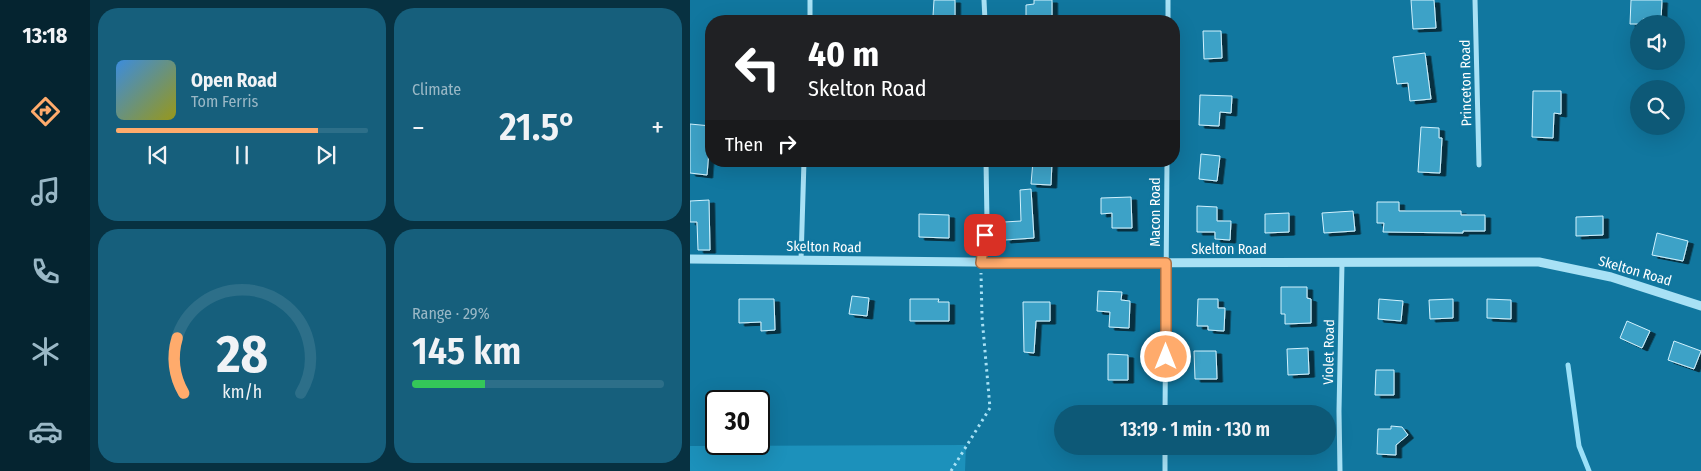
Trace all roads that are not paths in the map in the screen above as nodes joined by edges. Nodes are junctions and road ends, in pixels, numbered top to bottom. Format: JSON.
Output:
{"nodes":[{"id":1,"x":810,"y":0,"type":"edge"},
{"id":2,"x":984,"y":0,"type":"edge"},
{"id":3,"x":1168,"y":0,"type":"edge"},
{"id":4,"x":1475,"y":0,"type":"edge"},
{"id":5,"x":810,"y":15,"type":"edge"},
{"id":6,"x":985,"y":15,"type":"edge"},
{"id":7,"x":1168,"y":15,"type":"edge"},
{"id":8,"x":1479,"y":165,"type":"dead end"},
{"id":9,"x":804,"y":167,"type":"edge"},
{"id":10,"x":986,"y":167,"type":"edge"},
{"id":11,"x":1167,"y":167,"type":"edge"},
{"id":12,"x":690,"y":259,"type":"edge"},
{"id":13,"x":800,"y":261,"type":"junction"},
{"id":14,"x":981,"y":263,"type":"junction"},
{"id":15,"x":1166,"y":263,"type":"junction"},
{"id":16,"x":1342,"y":263,"type":"junction"},
{"id":17,"x":1701,"y":306,"type":"edge"},
{"id":18,"x":1165,"y":405,"type":"edge"},
{"id":19,"x":1165,"y":455,"type":"edge"},
{"id":20,"x":1165,"y":471,"type":"edge"},
{"id":21,"x":1340,"y":471,"type":"edge"}],
"edges":[{"from":1,"to":5,"type":"street"},
{"from":2,"to":6,"type":"street"},
{"from":3,"to":7,"type":"street"},
{"from":4,"to":8,"type":"street","name":"Princeton Road"},
{"from":9,"to":13,"type":"street"},
{"from":10,"to":14,"type":"street"},
{"from":11,"to":15,"type":"street","name":"Macon Road"},
{"from":12,"to":13,"type":"street","name":"Skelton Road"},
{"from":13,"to":14,"type":"street","name":"Skelton Road"},
{"from":14,"to":15,"type":"street","name":"Skelton Road"},
{"from":15,"to":16,"type":"street","name":"Skelton Road"},
{"from":15,"to":18,"type":"street","name":"Macon Road"},
{"from":16,"to":17,"type":"street","name":"Skelton Road"},
{"from":16,"to":21,"type":"street","name":"Violet Road"},
{"from":19,"to":20,"type":"street"}]}
